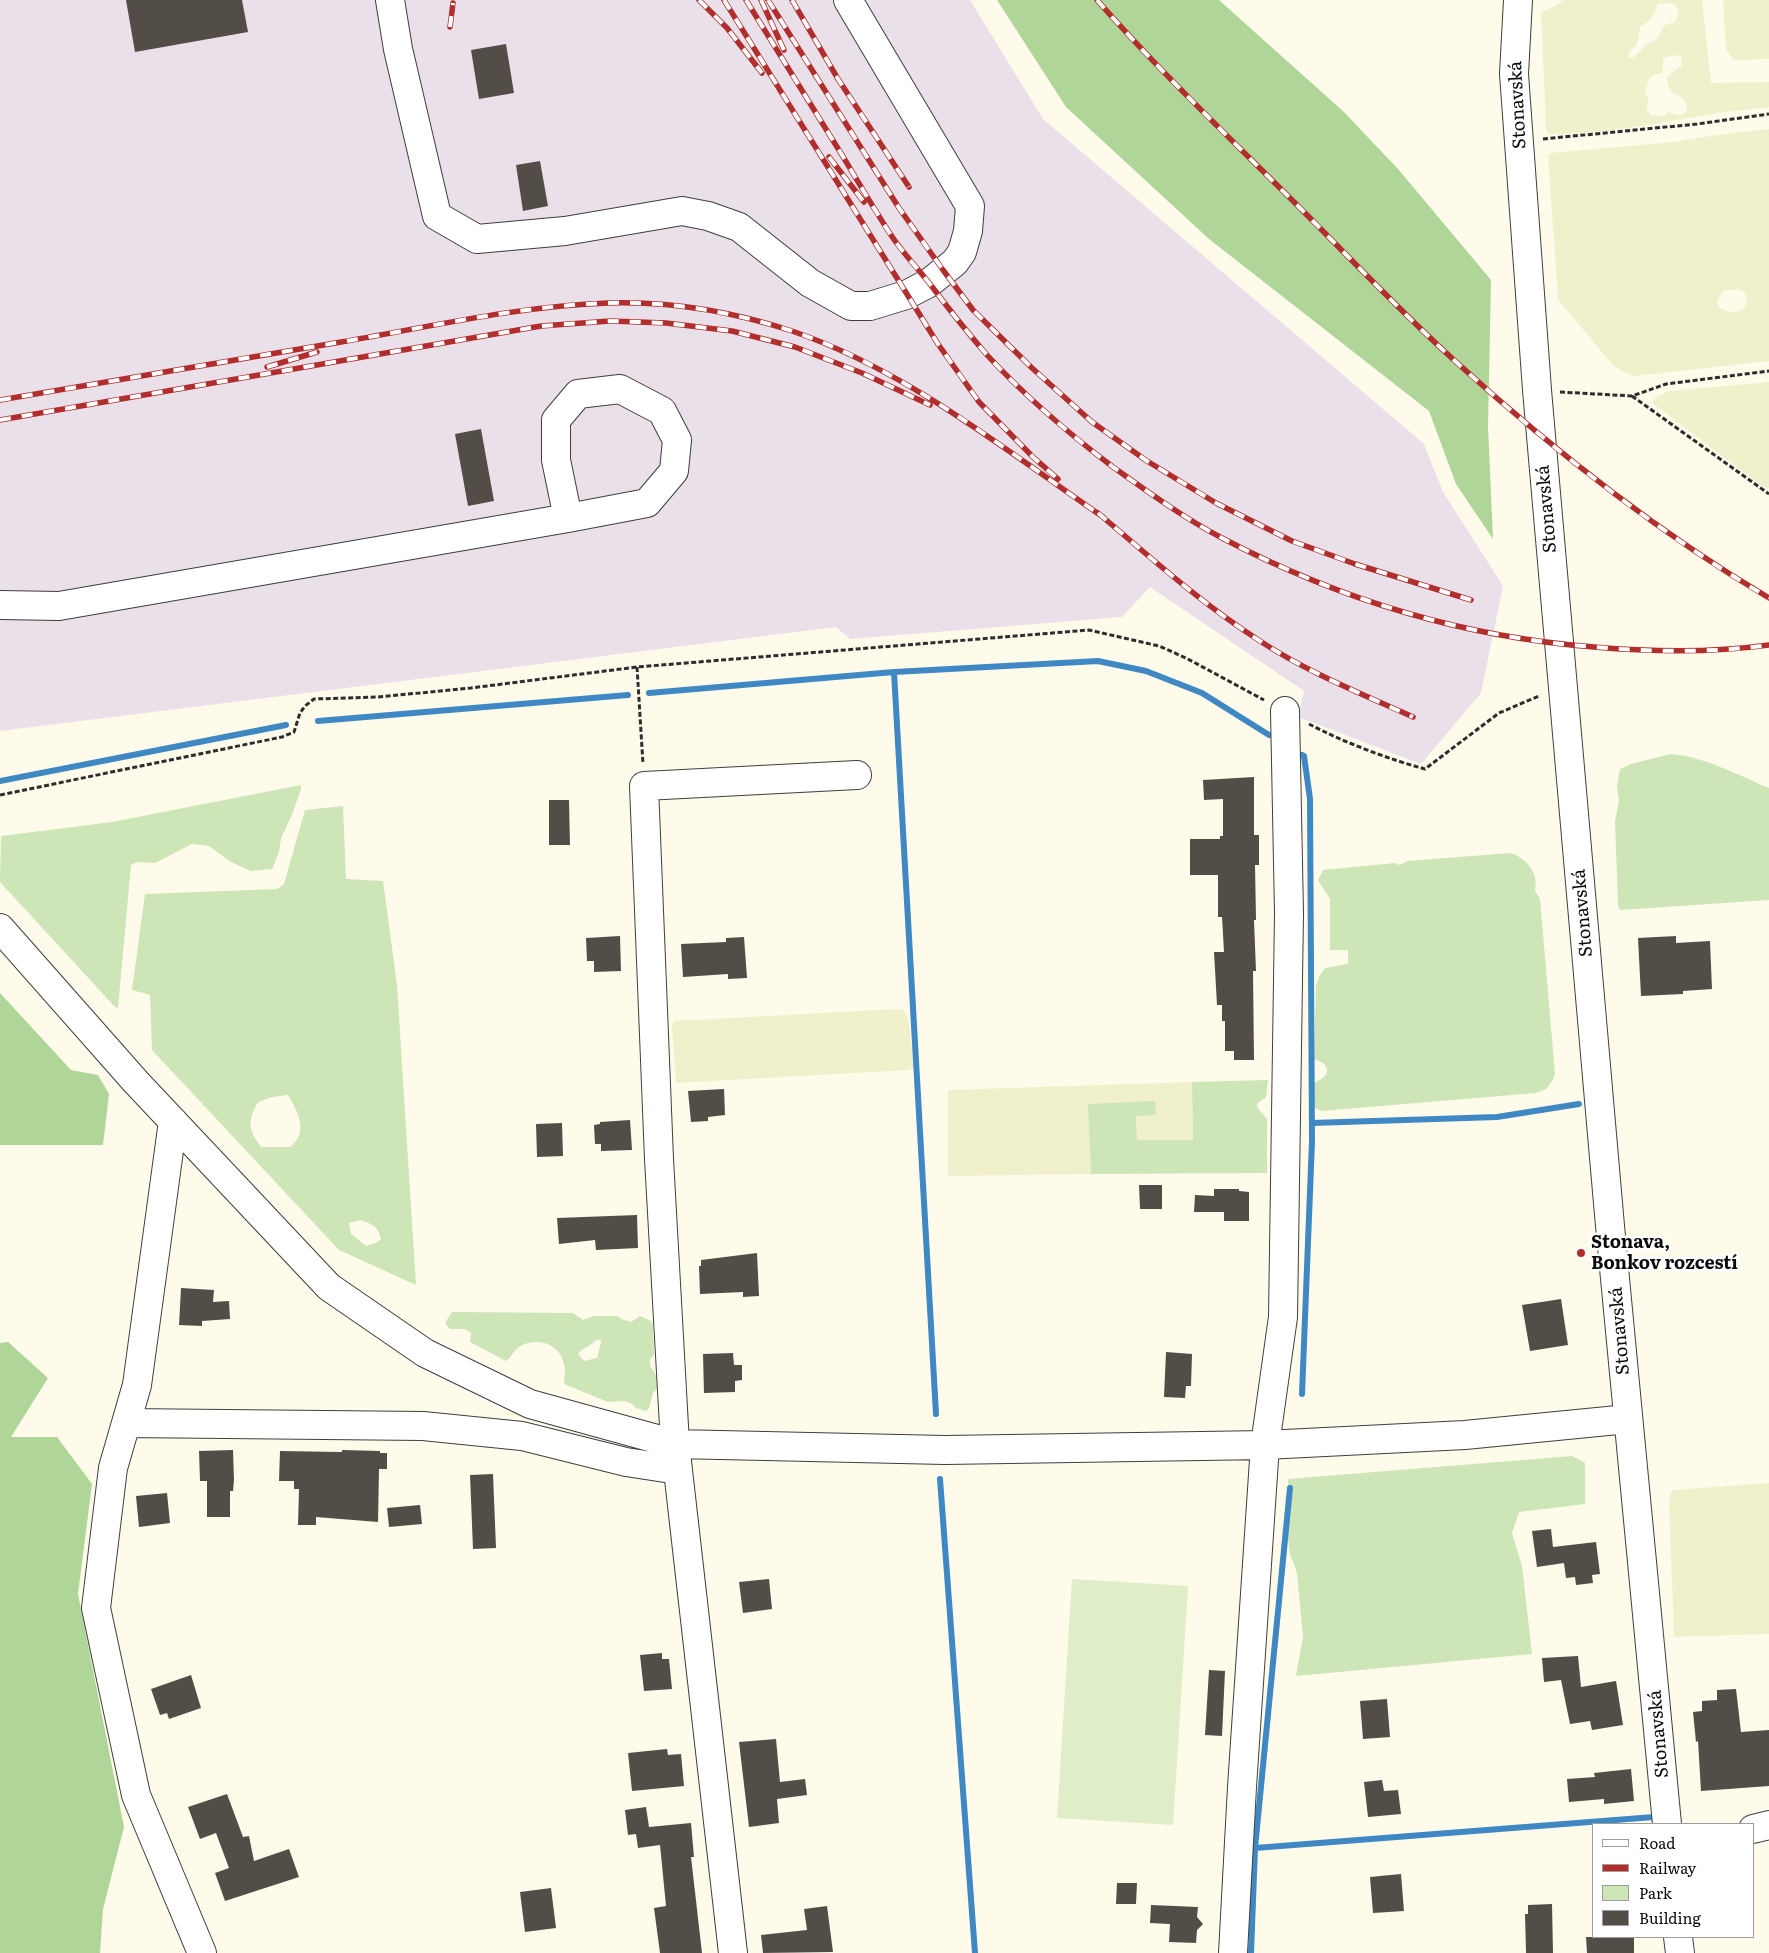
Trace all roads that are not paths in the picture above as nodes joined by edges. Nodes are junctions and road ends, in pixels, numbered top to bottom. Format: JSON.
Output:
{"nodes":[{"id":1,"x":390,"y":0,"type":"edge"},
{"id":2,"x":848,"y":0,"type":"edge"},
{"id":3,"x":1518,"y":0,"type":"edge"},
{"id":4,"x":568,"y":518,"type":"junction"},
{"id":5,"x":0,"y":605,"type":"edge"},
{"id":6,"x":1285,"y":711,"type":"road end"},
{"id":7,"x":857,"y":775,"type":"dead end"},
{"id":8,"x":0,"y":928,"type":"edge"},
{"id":9,"x":173,"y":1121,"type":"junction"},
{"id":10,"x":1628,"y":1418,"type":"junction"},
{"id":11,"x":126,"y":1423,"type":"junction"},
{"id":12,"x":675,"y":1444,"type":"junction"},
{"id":13,"x":1265,"y":1445,"type":"junction"},
{"id":14,"x":678,"y":1470,"type":"junction"},
{"id":15,"x":1668,"y":1823,"type":"edge"},
{"id":16,"x":1769,"y":1825,"type":"edge"},
{"id":17,"x":1754,"y":1829,"type":"edge"},
{"id":18,"x":1678,"y":1938,"type":"edge"},
{"id":19,"x":202,"y":1953,"type":"edge"},
{"id":20,"x":733,"y":1953,"type":"edge"},
{"id":21,"x":1233,"y":1953,"type":"edge"},
{"id":22,"x":1680,"y":1953,"type":"edge"}],
"edges":[{"from":1,"to":2,"type":"street"},
{"from":3,"to":10,"type":"street","name":"Stonavská"},
{"from":4,"to":4,"type":"street"},
{"from":4,"to":5,"type":"street"},
{"from":6,"to":13,"type":"street"},
{"from":7,"to":12,"type":"street"},
{"from":8,"to":9,"type":"street"},
{"from":9,"to":11,"type":"street"},
{"from":9,"to":12,"type":"street"},
{"from":10,"to":13,"type":"street"},
{"from":10,"to":15,"type":"street","name":"Stonavská"},
{"from":11,"to":14,"type":"street"},
{"from":11,"to":19,"type":"street"},
{"from":12,"to":13,"type":"street"},
{"from":12,"to":14,"type":"street"},
{"from":13,"to":21,"type":"street"},
{"from":14,"to":20,"type":"street"},
{"from":16,"to":17,"type":"street"},
{"from":18,"to":22,"type":"street"}]}
